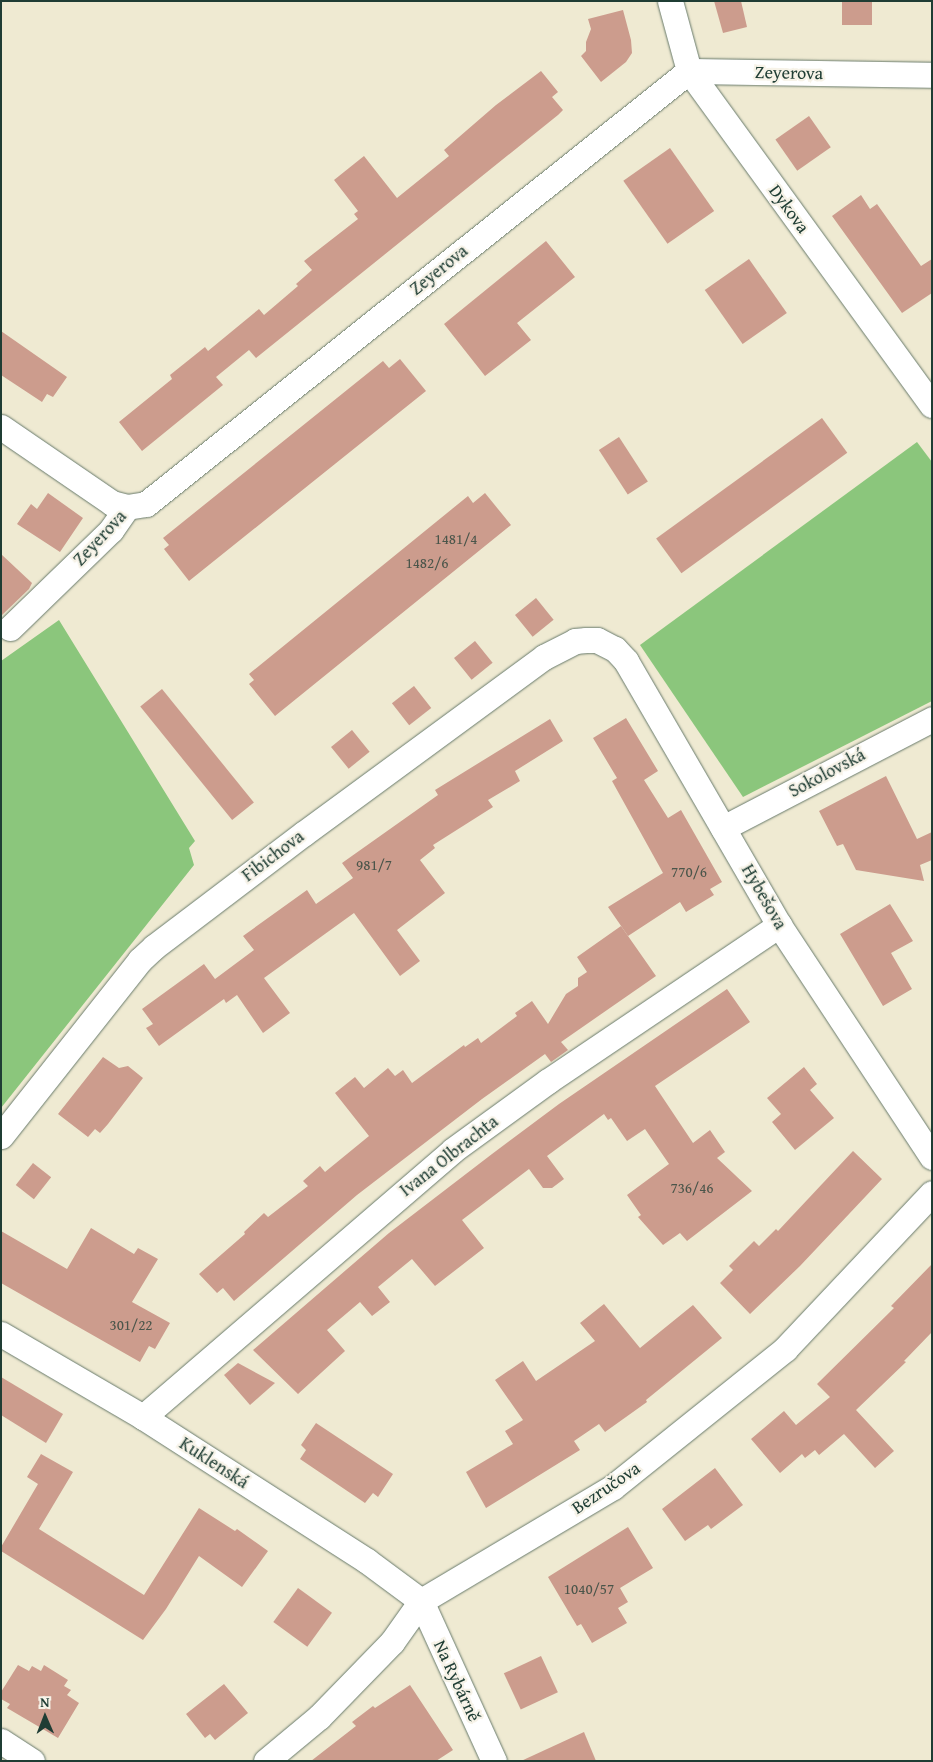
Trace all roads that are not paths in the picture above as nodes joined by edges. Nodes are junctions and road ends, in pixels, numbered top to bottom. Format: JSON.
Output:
{"nodes":[{"id":1,"x":670,"y":1,"type":"edge"},
{"id":2,"x":689,"y":71,"type":"junction"},
{"id":3,"x":932,"y":75,"type":"edge"},
{"id":4,"x":932,"y":405,"type":"edge"},
{"id":5,"x":1,"y":427,"type":"edge"},
{"id":6,"x":127,"y":507,"type":"junction"},
{"id":7,"x":10,"y":628,"type":"dead end"},
{"id":8,"x":597,"y":640,"type":"joint"},
{"id":9,"x":932,"y":719,"type":"edge"},
{"id":10,"x":723,"y":828,"type":"junction"},
{"id":11,"x":779,"y":925,"type":"junction"},
{"id":12,"x":1,"y":1136,"type":"edge"},
{"id":13,"x":932,"y":1157,"type":"edge"},
{"id":14,"x":932,"y":1193,"type":"edge"},
{"id":15,"x":1,"y":1334,"type":"edge"},
{"id":16,"x":143,"y":1417,"type":"junction"},
{"id":17,"x":421,"y":1601,"type":"junction"},
{"id":18,"x":1,"y":1741,"type":"edge"},
{"id":19,"x":32,"y":1761,"type":"edge"},
{"id":20,"x":266,"y":1761,"type":"edge"},
{"id":21,"x":494,"y":1761,"type":"edge"}],
"edges":[{"from":1,"to":2,"type":"street","name":"Dykova"},
{"from":2,"to":3,"type":"street","name":"Zeyerova"},
{"from":2,"to":4,"type":"street","name":"Dykova"},
{"from":2,"to":6,"type":"street","name":"Zeyerova"},
{"from":5,"to":6,"type":"street"},
{"from":6,"to":7,"type":"street","name":"Zeyerova"},
{"from":8,"to":10,"type":"street","name":"Hybešova"},
{"from":8,"to":12,"type":"street","name":"Fibichova"},
{"from":9,"to":10,"type":"street","name":"Sokolovská"},
{"from":10,"to":11,"type":"street","name":"Hybešova"},
{"from":11,"to":13,"type":"street","name":"Hybešova"},
{"from":11,"to":16,"type":"street","name":"Ivana Olbrachta"},
{"from":14,"to":17,"type":"street","name":"Bezručova"},
{"from":15,"to":16,"type":"street","name":"Kuklenská"},
{"from":16,"to":17,"type":"street","name":"Kuklenská"},
{"from":17,"to":20,"type":"street","name":"Bezručova"},
{"from":17,"to":21,"type":"street","name":"Na Rybárně"},
{"from":18,"to":19,"type":"street"}]}
